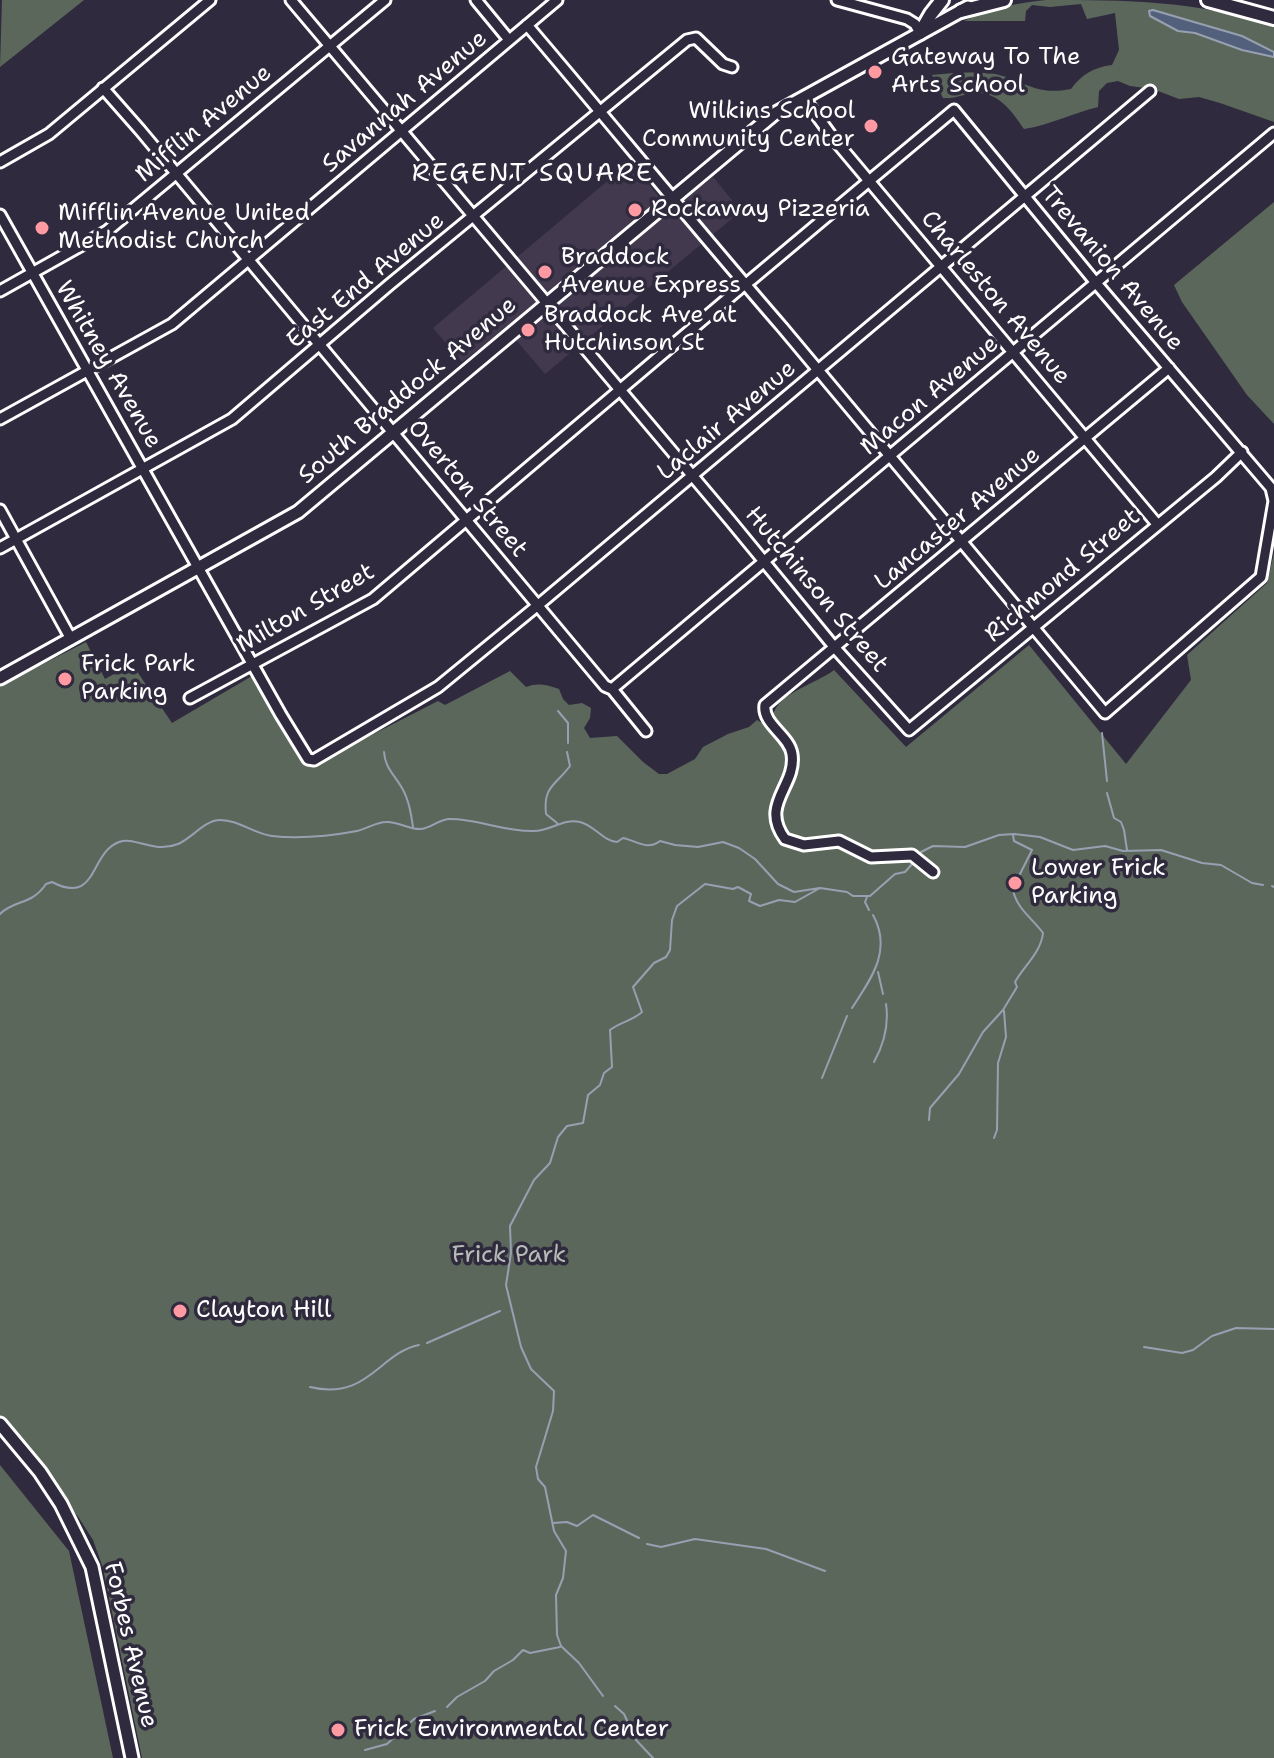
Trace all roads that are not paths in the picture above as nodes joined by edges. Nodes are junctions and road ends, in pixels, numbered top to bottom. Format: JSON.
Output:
{"nodes":[{"id":1,"x":210,"y":0,"type":"edge"},
{"id":2,"x":291,"y":0,"type":"edge"},
{"id":3,"x":385,"y":0,"type":"edge"},
{"id":4,"x":476,"y":0,"type":"edge"},
{"id":5,"x":557,"y":0,"type":"edge"},
{"id":6,"x":837,"y":0,"type":"edge"},
{"id":7,"x":942,"y":0,"type":"edge"},
{"id":8,"x":981,"y":0,"type":"edge"},
{"id":9,"x":1004,"y":0,"type":"edge"},
{"id":10,"x":1208,"y":0,"type":"edge"},
{"id":11,"x":863,"y":3,"type":"edge"},
{"id":12,"x":961,"y":11,"type":"junction"},
{"id":13,"x":1274,"y":18,"type":"edge"},
{"id":14,"x":527,"y":25,"type":"junction"},
{"id":15,"x":920,"y":33,"type":"junction"},
{"id":16,"x":509,"y":40,"type":"junction"},
{"id":17,"x":328,"y":45,"type":"junction"},
{"id":18,"x":732,"y":67,"type":"dead end"},
{"id":19,"x":103,"y":88,"type":"junction"},
{"id":20,"x":1150,"y":91,"type":"dead end"},
{"id":21,"x":804,"y":98,"type":"junction"},
{"id":22,"x":599,"y":112,"type":"junction"},
{"id":23,"x":401,"y":131,"type":"junction"},
{"id":24,"x":1274,"y":133,"type":"edge"},
{"id":25,"x":0,"y":162,"type":"edge"},
{"id":26,"x":176,"y":174,"type":"junction"},
{"id":27,"x":869,"y":181,"type":"junction"},
{"id":28,"x":1024,"y":197,"type":"junction"},
{"id":29,"x":671,"y":198,"type":"junction"},
{"id":30,"x":0,"y":215,"type":"edge"},
{"id":31,"x":474,"y":217,"type":"junction"},
{"id":32,"x":247,"y":260,"type":"junction"},
{"id":33,"x":941,"y":266,"type":"junction"},
{"id":34,"x":32,"y":273,"type":"junction"},
{"id":35,"x":1096,"y":283,"type":"junction"},
{"id":36,"x":745,"y":284,"type":"junction"},
{"id":37,"x":0,"y":291,"type":"edge"},
{"id":38,"x":545,"y":303,"type":"junction"},
{"id":39,"x":320,"y":345,"type":"junction"},
{"id":40,"x":1013,"y":352,"type":"junction"},
{"id":41,"x":1169,"y":368,"type":"junction"},
{"id":42,"x":88,"y":370,"type":"junction"},
{"id":43,"x":818,"y":371,"type":"junction"},
{"id":44,"x":620,"y":390,"type":"junction"},
{"id":45,"x":0,"y":419,"type":"edge"},
{"id":46,"x":393,"y":432,"type":"junction"},
{"id":47,"x":1086,"y":437,"type":"junction"},
{"id":48,"x":1242,"y":452,"type":"junction"},
{"id":49,"x":889,"y":457,"type":"junction"},
{"id":50,"x":143,"y":468,"type":"junction"},
{"id":51,"x":692,"y":477,"type":"junction"},
{"id":52,"x":0,"y":510,"type":"edge"},
{"id":53,"x":465,"y":519,"type":"junction"},
{"id":54,"x":1157,"y":524,"type":"junction"},
{"id":55,"x":16,"y":538,"type":"junction"},
{"id":56,"x":961,"y":543,"type":"junction"},
{"id":57,"x":0,"y":548,"type":"edge"},
{"id":58,"x":764,"y":562,"type":"junction"},
{"id":59,"x":197,"y":568,"type":"junction"},
{"id":60,"x":538,"y":606,"type":"junction"},
{"id":61,"x":1033,"y":628,"type":"junction"},
{"id":62,"x":71,"y":639,"type":"junction"},
{"id":63,"x":835,"y":648,"type":"junction"},
{"id":64,"x":254,"y":666,"type":"junction"},
{"id":65,"x":0,"y":678,"type":"edge"},
{"id":66,"x":607,"y":690,"type":"junction"},
{"id":67,"x":190,"y":698,"type":"dead end"},
{"id":68,"x":909,"y":730,"type":"joint"},
{"id":69,"x":646,"y":731,"type":"dead end"},
{"id":70,"x":314,"y":760,"type":"joint"},
{"id":71,"x":933,"y":872,"type":"dead end"},
{"id":72,"x":0,"y":1424,"type":"edge"},
{"id":73,"x":132,"y":1758,"type":"edge"}],
"edges":[{"from":1,"to":19,"type":"street"},
{"from":2,"to":17,"type":"street","name":"Hutchinson Street"},
{"from":3,"to":17,"type":"street","name":"Mifflin Avenue"},
{"from":4,"to":16,"type":"street"},
{"from":5,"to":14,"type":"street","name":"Savannah Avenue"},
{"from":6,"to":11,"type":"street"},
{"from":7,"to":15,"type":"highway"},
{"from":8,"to":12,"type":"main road","name":"South Braddock Avenue"},
{"from":9,"to":12,"type":"highway"},
{"from":10,"to":13,"type":"highway"},
{"from":11,"to":15,"type":"street"},
{"from":12,"to":15,"type":"main road","name":"South Braddock Avenue"},
{"from":14,"to":16,"type":"street","name":"Savannah Avenue"},
{"from":14,"to":22,"type":"street"},
{"from":15,"to":21,"type":"main road","name":"South Braddock Avenue"},
{"from":16,"to":23,"type":"street","name":"Savannah Avenue"},
{"from":17,"to":23,"type":"street","name":"Hutchinson Street"},
{"from":17,"to":26,"type":"street","name":"Mifflin Avenue"},
{"from":18,"to":22,"type":"street","name":"East End Avenue"},
{"from":19,"to":25,"type":"street"},
{"from":19,"to":26,"type":"street","name":"Overton Street"},
{"from":20,"to":28,"type":"street","name":"Laclair Avenue"},
{"from":21,"to":27,"type":"street","name":"Charleston Avenue"},
{"from":21,"to":29,"type":"main road","name":"South Braddock Avenue"},
{"from":22,"to":29,"type":"street"},
{"from":22,"to":31,"type":"street","name":"East End Avenue"},
{"from":23,"to":31,"type":"street","name":"Hutchinson Street"},
{"from":23,"to":32,"type":"street","name":"Savannah Avenue"},
{"from":24,"to":35,"type":"street","name":"Macon Avenue"},
{"from":26,"to":32,"type":"street","name":"Overton Street"},
{"from":26,"to":34,"type":"street","name":"Mifflin Avenue"},
{"from":27,"to":28,"type":"street","name":"Trevanion Avenue"},
{"from":27,"to":33,"type":"street","name":"Charleston Avenue"},
{"from":27,"to":36,"type":"street"},
{"from":28,"to":33,"type":"street","name":"Laclair Avenue"},
{"from":28,"to":35,"type":"street","name":"Trevanion Avenue"},
{"from":29,"to":36,"type":"street"},
{"from":29,"to":38,"type":"main road","name":"South Braddock Avenue"},
{"from":30,"to":34,"type":"street","name":"Whitney Avenue"},
{"from":31,"to":38,"type":"street","name":"Hutchinson Street"},
{"from":31,"to":39,"type":"street","name":"East End Avenue"},
{"from":32,"to":39,"type":"street","name":"Overton Street"},
{"from":32,"to":42,"type":"street","name":"Savannah Avenue"},
{"from":33,"to":40,"type":"street","name":"Charleston Avenue"},
{"from":33,"to":43,"type":"street","name":"Laclair Avenue"},
{"from":34,"to":37,"type":"street","name":"Mifflin Avenue"},
{"from":34,"to":42,"type":"street","name":"Whitney Avenue"},
{"from":35,"to":40,"type":"street","name":"Macon Avenue"},
{"from":35,"to":41,"type":"street","name":"Trevanion Avenue"},
{"from":36,"to":43,"type":"street"},
{"from":36,"to":44,"type":"street"},
{"from":38,"to":44,"type":"street","name":"Hutchinson Street"},
{"from":38,"to":46,"type":"main road","name":"South Braddock Avenue"},
{"from":39,"to":46,"type":"street","name":"Overton Street"},
{"from":39,"to":50,"type":"street","name":"East End Avenue"},
{"from":40,"to":47,"type":"street","name":"Charleston Avenue"},
{"from":40,"to":49,"type":"street","name":"Macon Avenue"},
{"from":41,"to":47,"type":"street","name":"Lancaster Avenue"},
{"from":41,"to":48,"type":"street","name":"Trevanion Avenue"},
{"from":42,"to":45,"type":"street","name":"Savannah Avenue"},
{"from":42,"to":50,"type":"street","name":"Whitney Avenue"},
{"from":43,"to":49,"type":"street"},
{"from":43,"to":51,"type":"street","name":"Laclair Avenue"},
{"from":44,"to":51,"type":"street","name":"Hutchinson Street"},
{"from":44,"to":53,"type":"street","name":"Milton Street"},
{"from":46,"to":53,"type":"street","name":"Overton Street"},
{"from":46,"to":59,"type":"main road","name":"South Braddock Avenue"},
{"from":47,"to":54,"type":"street","name":"Charleston Avenue"},
{"from":47,"to":56,"type":"street","name":"Lancaster Avenue"},
{"from":48,"to":54,"type":"street","name":"Richmond Street"},
{"from":48,"to":61,"type":"street","name":"Trevanion Avenue"},
{"from":49,"to":56,"type":"street"},
{"from":49,"to":58,"type":"street","name":"Macon Avenue"},
{"from":50,"to":55,"type":"street","name":"East End Avenue"},
{"from":50,"to":59,"type":"street","name":"Whitney Avenue"},
{"from":51,"to":58,"type":"street","name":"Hutchinson Street"},
{"from":51,"to":60,"type":"street","name":"Laclair Avenue"},
{"from":52,"to":55,"type":"street"},
{"from":53,"to":60,"type":"street","name":"Overton Street"},
{"from":53,"to":64,"type":"street","name":"Milton Street"},
{"from":54,"to":61,"type":"street","name":"Richmond Street"},
{"from":55,"to":57,"type":"street","name":"East End Avenue"},
{"from":55,"to":62,"type":"street"},
{"from":56,"to":61,"type":"street"},
{"from":56,"to":63,"type":"street","name":"Lancaster Avenue"},
{"from":58,"to":63,"type":"street","name":"Hutchinson Street"},
{"from":58,"to":66,"type":"street","name":"Macon Avenue"},
{"from":59,"to":62,"type":"main road","name":"South Braddock Avenue"},
{"from":59,"to":64,"type":"street","name":"Whitney Avenue"},
{"from":60,"to":66,"type":"street","name":"Overton Street"},
{"from":60,"to":70,"type":"street","name":"Laclair Avenue"},
{"from":61,"to":68,"type":"street","name":"Richmond Street"},
{"from":62,"to":65,"type":"main road","name":"South Braddock Avenue"},
{"from":63,"to":68,"type":"street","name":"Hutchinson Street"},
{"from":63,"to":71,"type":"street","name":"Lancaster Avenue"},
{"from":64,"to":67,"type":"street","name":"Milton Street"},
{"from":64,"to":70,"type":"street","name":"Whitney Avenue"},
{"from":66,"to":69,"type":"street","name":"Overton Street"},
{"from":72,"to":73,"type":"main road","name":"Forbes Avenue"}]}
